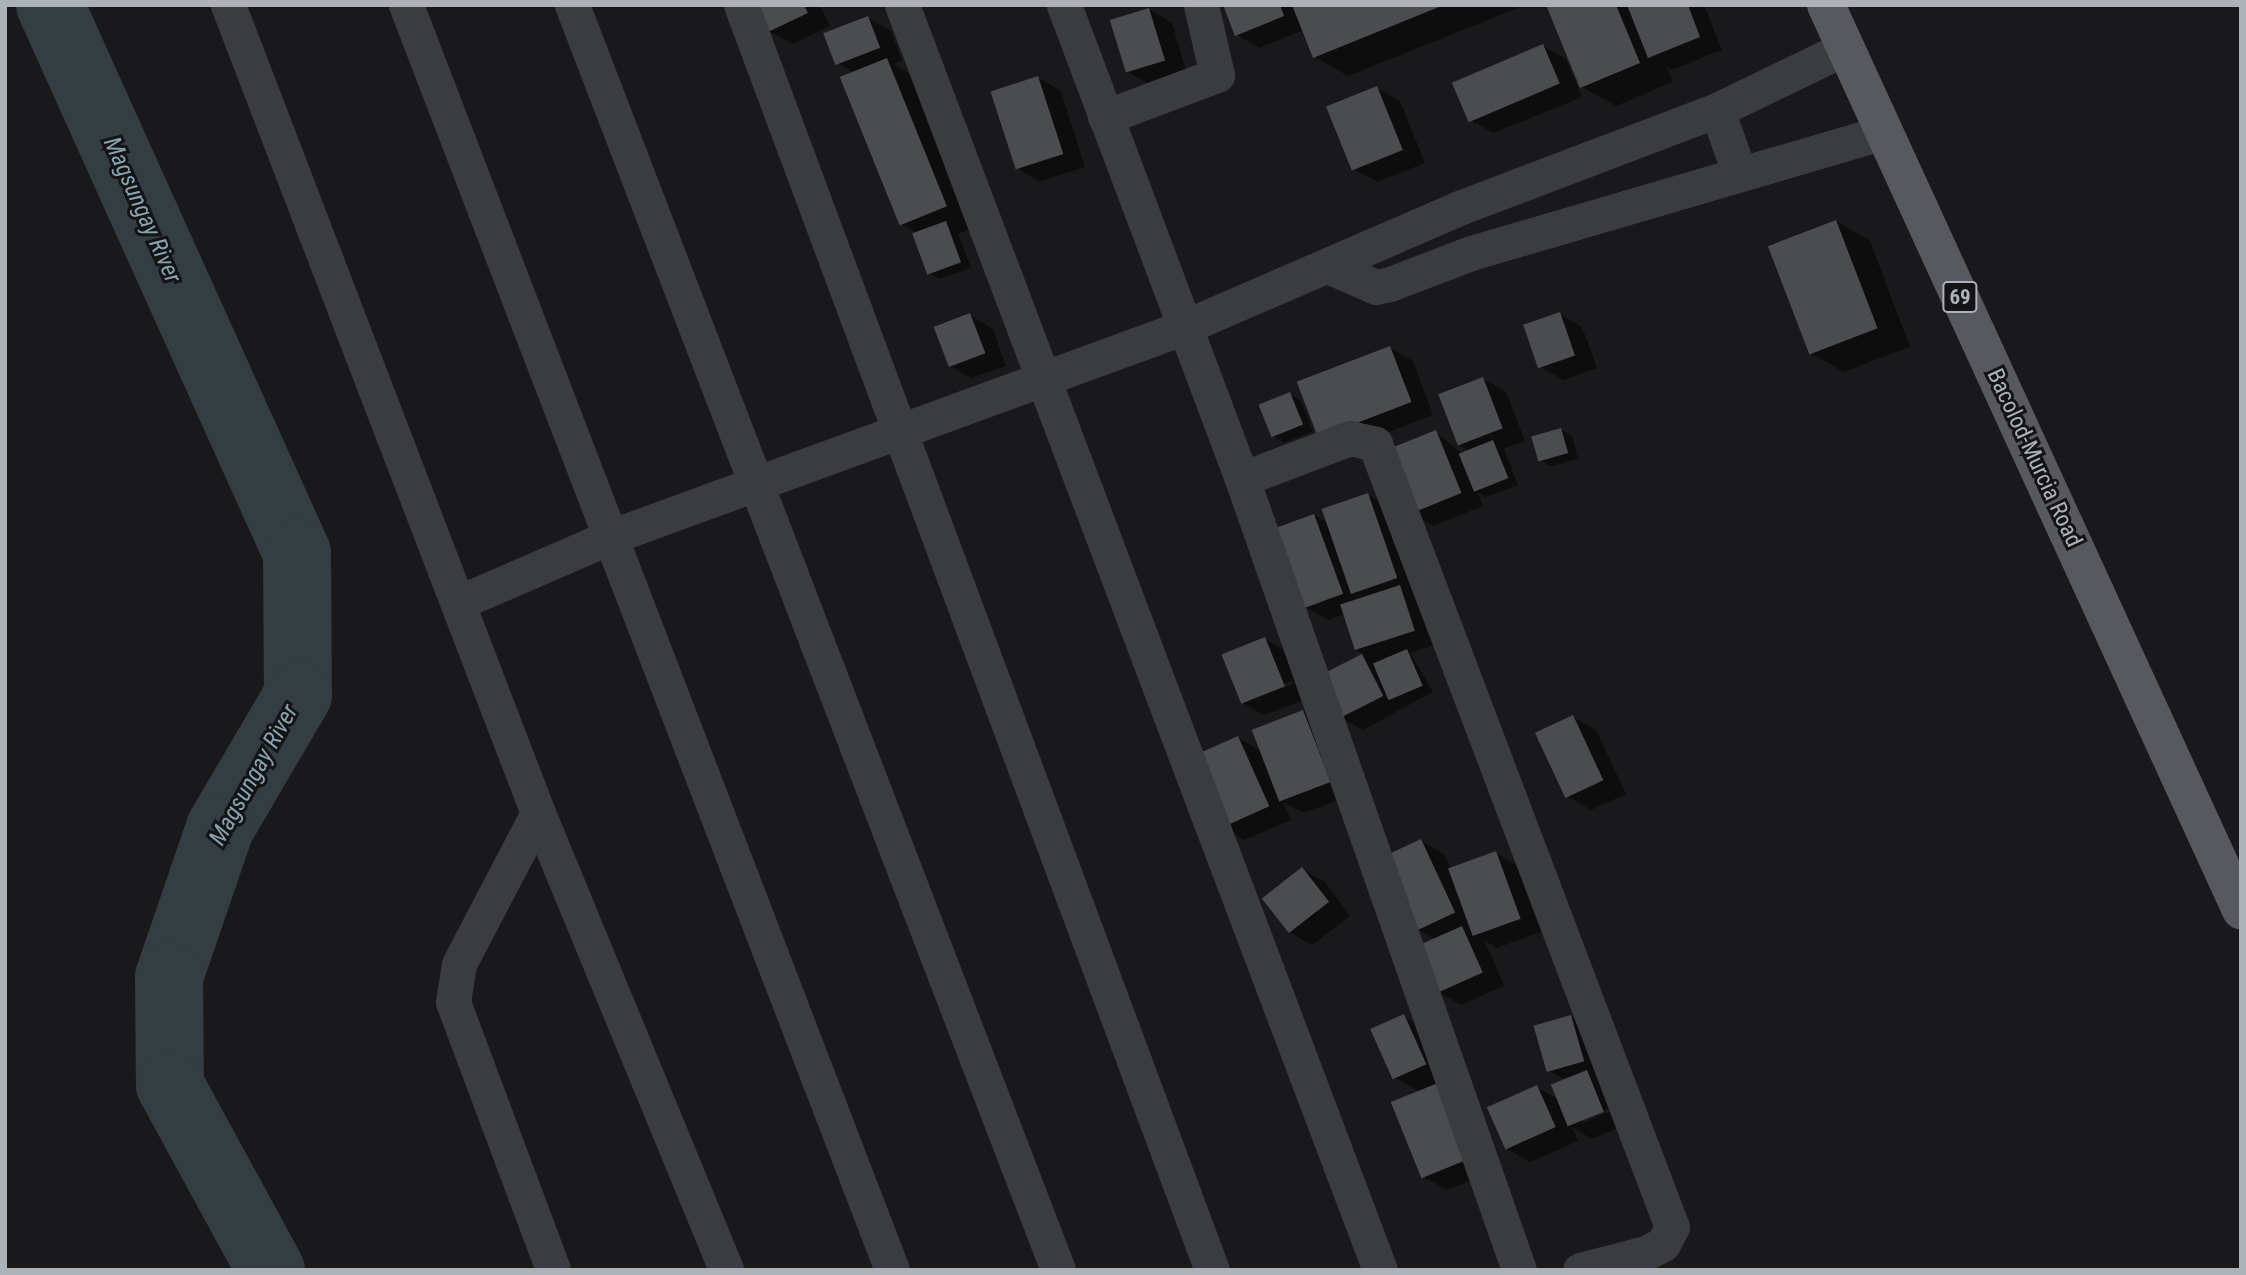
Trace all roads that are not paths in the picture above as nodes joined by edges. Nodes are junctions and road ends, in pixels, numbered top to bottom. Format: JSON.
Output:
{"nodes":[{"id":1,"x":228,"y":5,"type":"edge"},
{"id":2,"x":406,"y":5,"type":"edge"},
{"id":3,"x":572,"y":5,"type":"edge"},
{"id":4,"x":741,"y":5,"type":"edge"},
{"id":5,"x":902,"y":5,"type":"edge"},
{"id":6,"x":1064,"y":5,"type":"edge"},
{"id":7,"x":1201,"y":5,"type":"edge"},
{"id":8,"x":1826,"y":5,"type":"edge"},
{"id":9,"x":1845,"y":48,"type":"junction"},
{"id":10,"x":1717,"y":110,"type":"junction"},
{"id":11,"x":1105,"y":117,"type":"junction"},
{"id":12,"x":1884,"y":132,"type":"junction"},
{"id":13,"x":1739,"y":172,"type":"junction"},
{"id":14,"x":1459,"y":208,"type":"junction"},
{"id":15,"x":1471,"y":253,"type":"junction"},
{"id":16,"x":1331,"y":267,"type":"junction"},
{"id":17,"x":1182,"y":328,"type":"junction"},
{"id":18,"x":1043,"y":375,"type":"junction"},
{"id":19,"x":900,"y":436,"type":"junction"},
{"id":20,"x":1242,"y":479,"type":"junction"},
{"id":21,"x":758,"y":485,"type":"junction"},
{"id":22,"x":610,"y":537,"type":"junction"},
{"id":23,"x":462,"y":601,"type":"junction"},
{"id":24,"x":538,"y":813,"type":"junction"},
{"id":25,"x":2241,"y":910,"type":"edge"},
{"id":26,"x":553,"y":1270,"type":"edge"},
{"id":27,"x":726,"y":1270,"type":"edge"},
{"id":28,"x":892,"y":1270,"type":"edge"},
{"id":29,"x":1058,"y":1270,"type":"edge"},
{"id":30,"x":1212,"y":1270,"type":"edge"},
{"id":31,"x":1380,"y":1270,"type":"edge"},
{"id":32,"x":1519,"y":1270,"type":"edge"},
{"id":33,"x":1580,"y":1270,"type":"edge"}],
"edges":[{"from":1,"to":23,"type":"street"},
{"from":2,"to":22,"type":"street"},
{"from":3,"to":21,"type":"street"},
{"from":4,"to":19,"type":"street"},
{"from":5,"to":18,"type":"street"},
{"from":6,"to":11,"type":"street"},
{"from":7,"to":11,"type":"street"},
{"from":8,"to":9,"type":"main road","name":"Bacolod-Murcia Road","number":"69"},
{"from":9,"to":10,"type":"street"},
{"from":9,"to":12,"type":"main road","name":"Bacolod-Murcia Road","number":"69"},
{"from":10,"to":13,"type":"street"},
{"from":10,"to":14,"type":"street"},
{"from":11,"to":17,"type":"street"},
{"from":12,"to":13,"type":"street"},
{"from":12,"to":25,"type":"main road","name":"Bacolod-Murcia Road","number":"69"},
{"from":13,"to":15,"type":"street"},
{"from":14,"to":15,"type":"street"},
{"from":14,"to":16,"type":"street"},
{"from":15,"to":16,"type":"street"},
{"from":16,"to":17,"type":"street"},
{"from":17,"to":18,"type":"street"},
{"from":17,"to":20,"type":"street"},
{"from":18,"to":19,"type":"street"},
{"from":18,"to":31,"type":"street"},
{"from":19,"to":21,"type":"street"},
{"from":19,"to":30,"type":"street"},
{"from":20,"to":32,"type":"street"},
{"from":20,"to":33,"type":"street"},
{"from":21,"to":22,"type":"street"},
{"from":21,"to":29,"type":"street"},
{"from":22,"to":23,"type":"street"},
{"from":22,"to":28,"type":"street"},
{"from":23,"to":24,"type":"street"},
{"from":24,"to":26,"type":"street"},
{"from":24,"to":27,"type":"street"}]}
